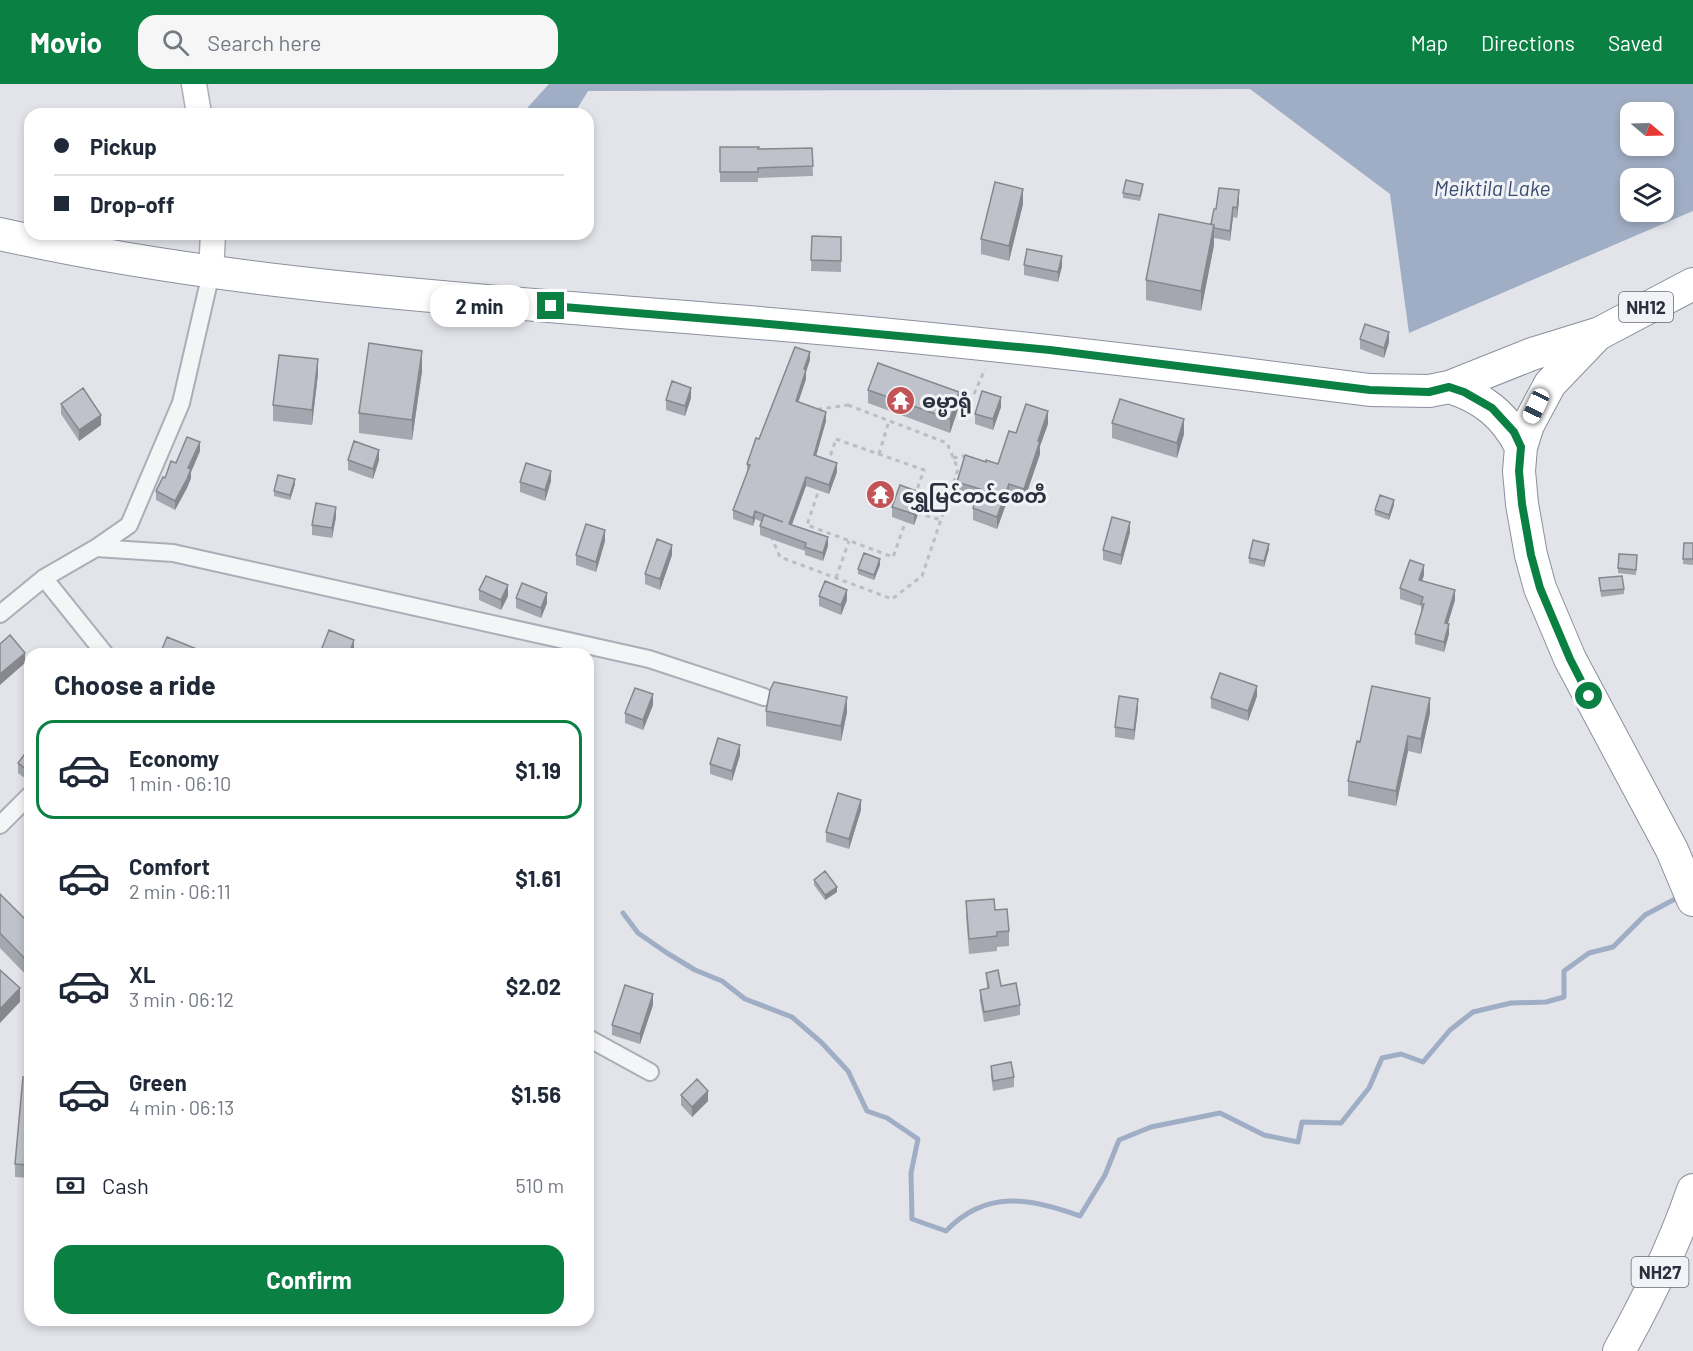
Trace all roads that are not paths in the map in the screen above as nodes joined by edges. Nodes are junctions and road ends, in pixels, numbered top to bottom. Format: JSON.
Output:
{"nodes":[{"id":1,"x":194,"y":84,"type":"edge"},
{"id":2,"x":199,"y":108,"type":"edge"},
{"id":3,"x":0,"y":234,"type":"edge"},
{"id":4,"x":24,"y":239,"type":"edge"},
{"id":5,"x":31,"y":240,"type":"edge"},
{"id":6,"x":213,"y":240,"type":"edge"},
{"id":7,"x":211,"y":273,"type":"junction"},
{"id":8,"x":1693,"y":284,"type":"edge"},
{"id":9,"x":1600,"y":333,"type":"junction"},
{"id":10,"x":1449,"y":387,"type":"junction"},
{"id":11,"x":1521,"y":447,"type":"junction"},
{"id":12,"x":96,"y":548,"type":"junction"},
{"id":13,"x":44,"y":578,"type":"junction"},
{"id":14,"x":0,"y":614,"type":"edge"},
{"id":15,"x":100,"y":648,"type":"edge"},
{"id":16,"x":764,"y":698,"type":"dead end"},
{"id":17,"x":24,"y":801,"type":"edge"},
{"id":18,"x":0,"y":825,"type":"edge"},
{"id":19,"x":1693,"y":900,"type":"edge"},
{"id":20,"x":594,"y":1041,"type":"edge"},
{"id":21,"x":651,"y":1072,"type":"dead end"},
{"id":22,"x":1693,"y":1190,"type":"edge"},
{"id":23,"x":1619,"y":1351,"type":"edge"}],
"edges":[{"from":1,"to":2,"type":"street"},
{"from":3,"to":4,"type":"highway","number":"NH12"},
{"from":5,"to":7,"type":"highway","number":"NH12"},
{"from":6,"to":7,"type":"street"},
{"from":7,"to":10,"type":"highway","number":"NH12"},
{"from":7,"to":12,"type":"street"},
{"from":8,"to":9,"type":"highway","number":"NH12"},
{"from":9,"to":10,"type":"highway","number":"NH12"},
{"from":9,"to":11,"type":"highway"},
{"from":10,"to":11,"type":"highway"},
{"from":11,"to":19,"type":"highway"},
{"from":12,"to":13,"type":"street"},
{"from":12,"to":16,"type":"street"},
{"from":13,"to":14,"type":"street"},
{"from":13,"to":15,"type":"street"},
{"from":17,"to":18,"type":"street"},
{"from":20,"to":21,"type":"street"},
{"from":22,"to":23,"type":"highway","number":"NH27"}]}
